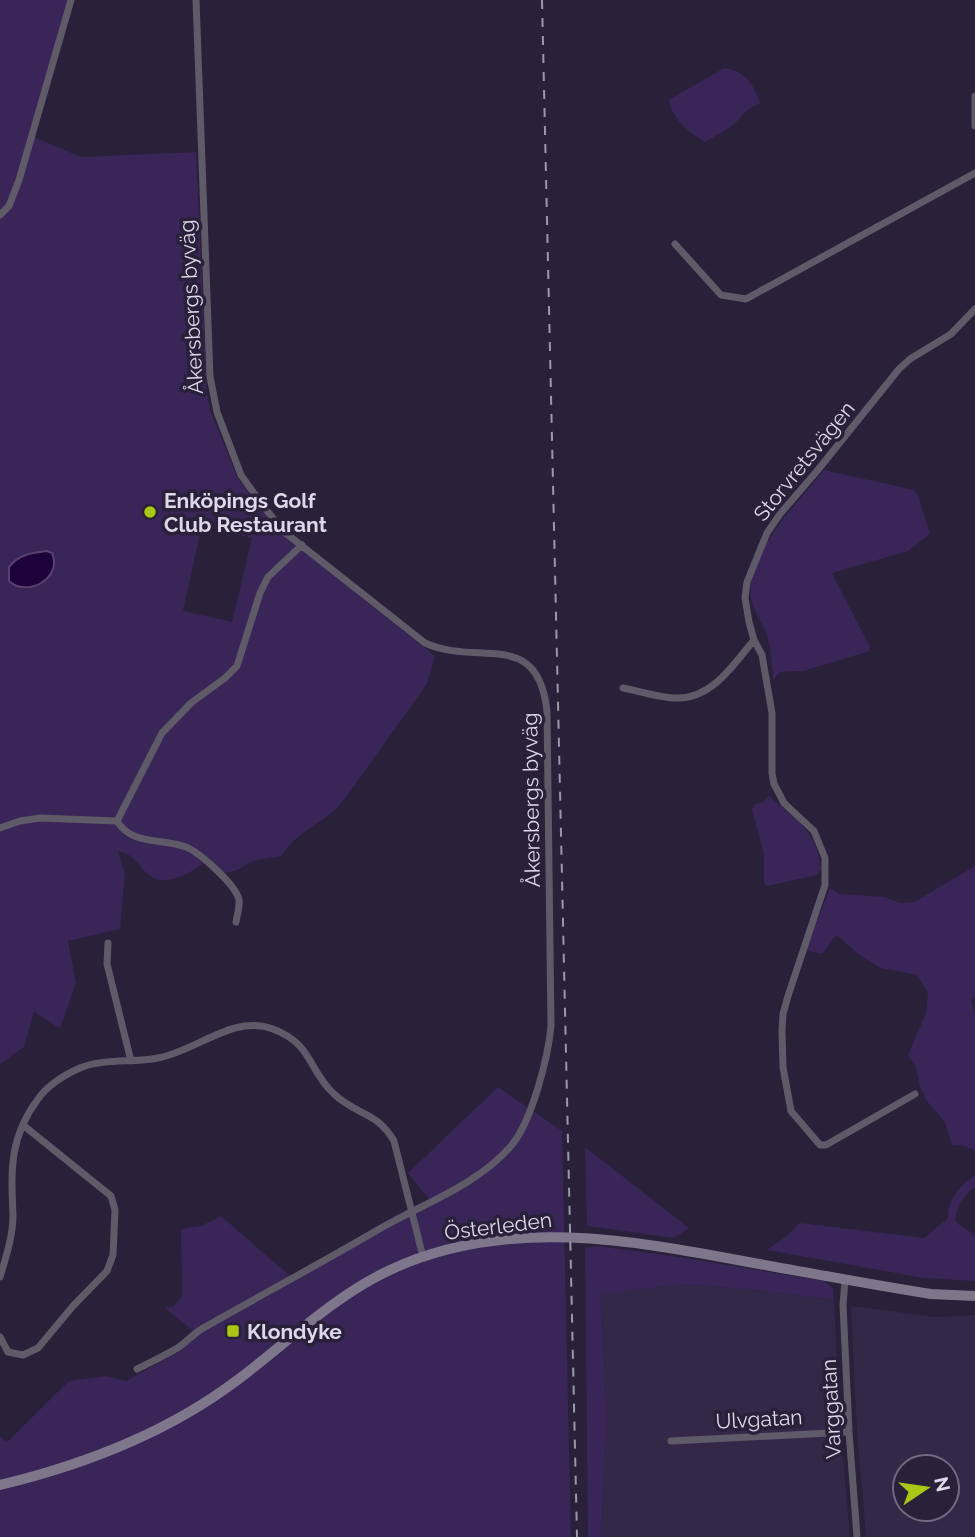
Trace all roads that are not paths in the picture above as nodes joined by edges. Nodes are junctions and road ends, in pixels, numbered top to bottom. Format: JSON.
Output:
{"nodes":[{"id":1,"x":71,"y":0,"type":"edge"},
{"id":2,"x":196,"y":0,"type":"edge"},
{"id":3,"x":975,"y":96,"type":"edge"},
{"id":4,"x":975,"y":126,"type":"edge"},
{"id":5,"x":975,"y":173,"type":"edge"},
{"id":6,"x":0,"y":215,"type":"edge"},
{"id":7,"x":675,"y":244,"type":"dead end"},
{"id":8,"x":975,"y":309,"type":"edge"},
{"id":9,"x":302,"y":545,"type":"junction"},
{"id":10,"x":754,"y":640,"type":"junction"},
{"id":11,"x":623,"y":688,"type":"dead end"},
{"id":12,"x":117,"y":821,"type":"junction"},
{"id":13,"x":0,"y":828,"type":"edge"},
{"id":14,"x":236,"y":922,"type":"dead end"},
{"id":15,"x":108,"y":943,"type":"dead end"},
{"id":16,"x":131,"y":1061,"type":"junction"},
{"id":17,"x":915,"y":1094,"type":"dead end"},
{"id":18,"x":23,"y":1125,"type":"junction"},
{"id":19,"x":412,"y":1211,"type":"junction"},
{"id":20,"x":423,"y":1256,"type":"junction"},
{"id":21,"x":0,"y":1277,"type":"edge"},
{"id":22,"x":845,"y":1280,"type":"junction"},
{"id":23,"x":975,"y":1296,"type":"edge"},
{"id":24,"x":0,"y":1337,"type":"edge"},
{"id":25,"x":137,"y":1369,"type":"dead end"},
{"id":26,"x":849,"y":1433,"type":"junction"},
{"id":27,"x":671,"y":1441,"type":"dead end"},
{"id":28,"x":0,"y":1485,"type":"edge"},
{"id":29,"x":857,"y":1537,"type":"edge"}],
"edges":[{"from":1,"to":6,"type":"street"},
{"from":2,"to":9,"type":"street","name":"Åkersbergs byväg"},
{"from":3,"to":4,"type":"street"},
{"from":5,"to":7,"type":"street"},
{"from":8,"to":10,"type":"street","name":"Storvretsvägen"},
{"from":9,"to":12,"type":"street"},
{"from":9,"to":19,"type":"street","name":"Åkersbergs byväg"},
{"from":10,"to":11,"type":"street"},
{"from":10,"to":17,"type":"street","name":"Storvretsvägen"},
{"from":12,"to":13,"type":"street"},
{"from":12,"to":14,"type":"street"},
{"from":15,"to":16,"type":"street"},
{"from":16,"to":18,"type":"street"},
{"from":16,"to":19,"type":"street"},
{"from":18,"to":21,"type":"street"},
{"from":18,"to":24,"type":"street"},
{"from":19,"to":20,"type":"street"},
{"from":19,"to":25,"type":"street","name":"Åkersbergs byväg"},
{"from":20,"to":22,"type":"street","name":"Österleden"},
{"from":20,"to":28,"type":"street","name":"Österleden"},
{"from":22,"to":23,"type":"street","name":"Österleden"},
{"from":22,"to":26,"type":"street","name":"Varggatan"},
{"from":26,"to":27,"type":"street","name":"Ulvgatan"},
{"from":26,"to":29,"type":"street","name":"Varggatan"}]}
